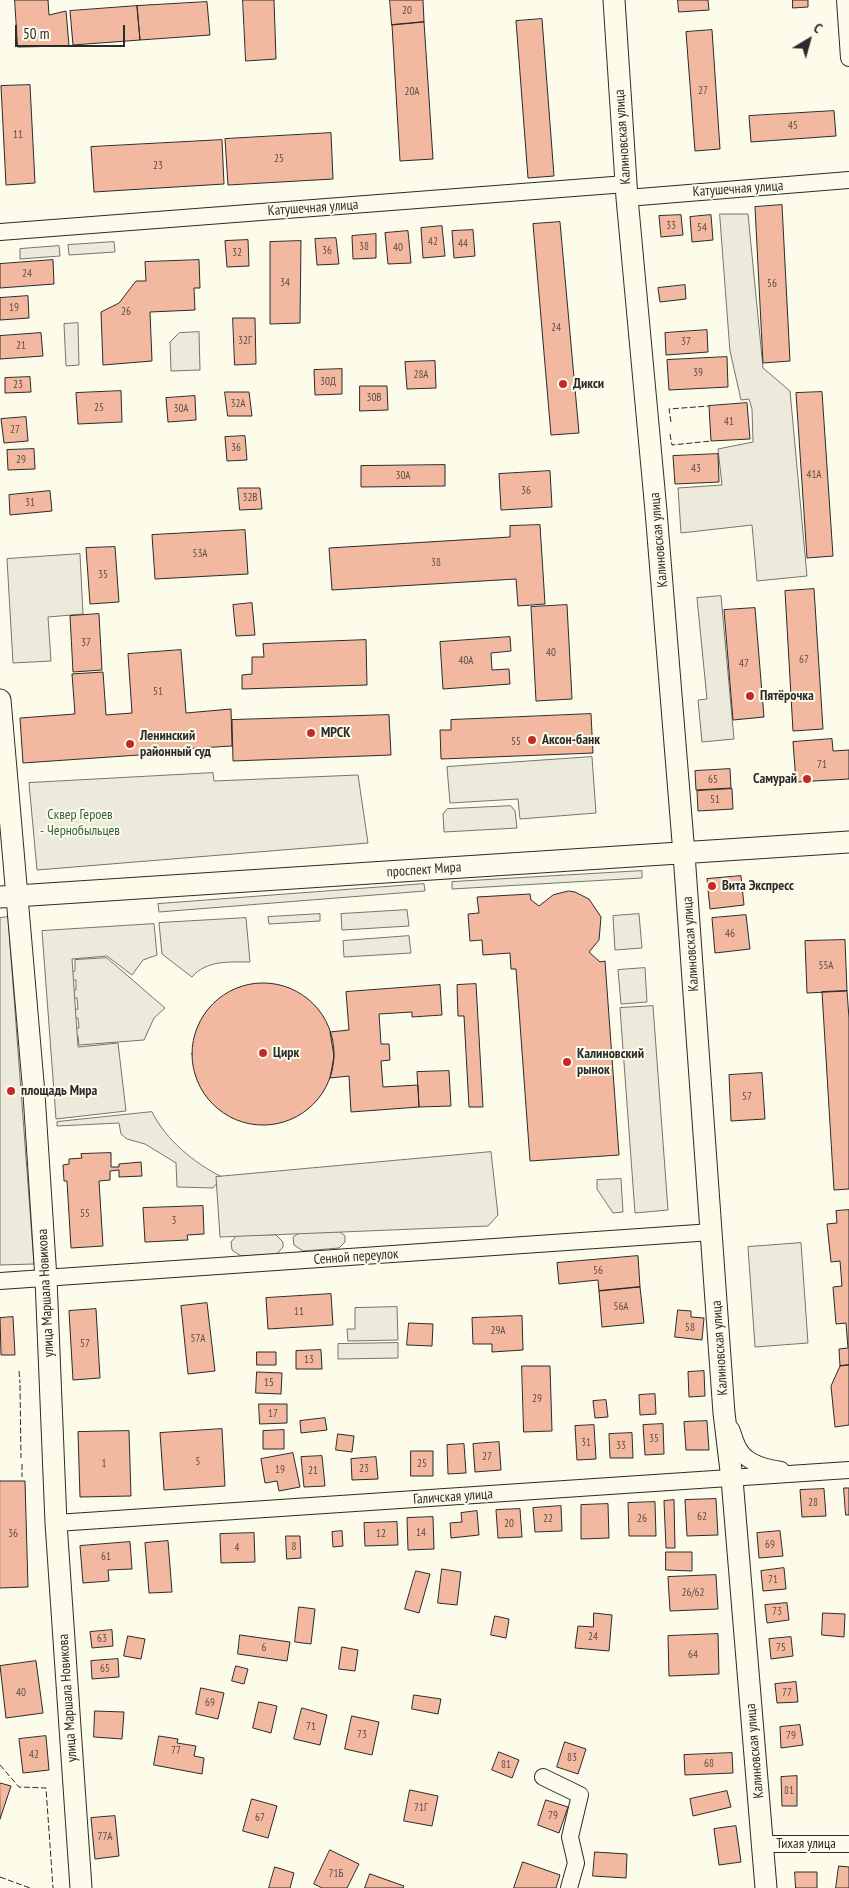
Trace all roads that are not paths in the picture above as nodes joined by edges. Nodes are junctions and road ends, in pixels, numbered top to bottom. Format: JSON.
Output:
{"nodes":[{"id":1,"x":614,"y":0,"type":"edge"},
{"id":2,"x":845,"y":0,"type":"edge"},
{"id":3,"x":849,"y":58,"type":"edge"},
{"id":4,"x":849,"y":180,"type":"edge"},
{"id":5,"x":626,"y":191,"type":"junction"},
{"id":6,"x":0,"y":232,"type":"edge"},
{"id":7,"x":0,"y":700,"type":"edge"},
{"id":8,"x":849,"y":842,"type":"edge"},
{"id":9,"x":684,"y":854,"type":"junction"},
{"id":10,"x":8,"y":897,"type":"edge"},
{"id":11,"x":712,"y":1232,"type":"junction"},
{"id":12,"x":46,"y":1279,"type":"junction"},
{"id":13,"x":0,"y":1282,"type":"edge"},
{"id":14,"x":724,"y":1413,"type":"junction"},
{"id":15,"x":849,"y":1470,"type":"edge"},
{"id":16,"x":806,"y":1473,"type":"junction"},
{"id":17,"x":732,"y":1479,"type":"junction"},
{"id":18,"x":56,"y":1523,"type":"junction"},
{"id":19,"x":543,"y":1777,"type":"dead end"},
{"id":20,"x":763,"y":1844,"type":"junction"},
{"id":21,"x":849,"y":1844,"type":"edge"},
{"id":22,"x":81,"y":1888,"type":"edge"},
{"id":23,"x":569,"y":1888,"type":"edge"},
{"id":24,"x":766,"y":1888,"type":"edge"}],
"edges":[{"from":1,"to":5,"type":"main road","name":"Калиновская улица"},
{"from":2,"to":3,"type":"street"},
{"from":4,"to":5,"type":"street","name":"Катушечная улица"},
{"from":5,"to":6,"type":"street","name":"Катушечная улица"},
{"from":5,"to":9,"type":"main road","name":"Калиновская улица"},
{"from":7,"to":10,"type":"main road","name":"улица Маршала Новикова"},
{"from":8,"to":9,"type":"main road","name":"проспект Мира"},
{"from":9,"to":10,"type":"main road","name":"проспект Мира"},
{"from":9,"to":11,"type":"main road","name":"Калиновская улица"},
{"from":10,"to":12,"type":"main road","name":"улица Маршала Новикова"},
{"from":11,"to":12,"type":"street","name":"Сенной переулок"},
{"from":11,"to":14,"type":"main road","name":"Калиновская улица"},
{"from":12,"to":13,"type":"street","name":"Сенной переулок"},
{"from":12,"to":18,"type":"main road","name":"улица Маршала Новикова"},
{"from":14,"to":16,"type":"street"},
{"from":14,"to":17,"type":"main road","name":"Калиновская улица"},
{"from":15,"to":16,"type":"street","name":"Галичская улица"},
{"from":16,"to":17,"type":"street","name":"Галичская улица"},
{"from":17,"to":18,"type":"street","name":"Галичская улица"},
{"from":17,"to":20,"type":"main road","name":"Калиновская улица"},
{"from":18,"to":22,"type":"main road","name":"улица Маршала Новикова"},
{"from":19,"to":23,"type":"street"},
{"from":20,"to":21,"type":"street","name":"Тихая улица"},
{"from":20,"to":24,"type":"main road","name":"Калиновская улица"}]}
